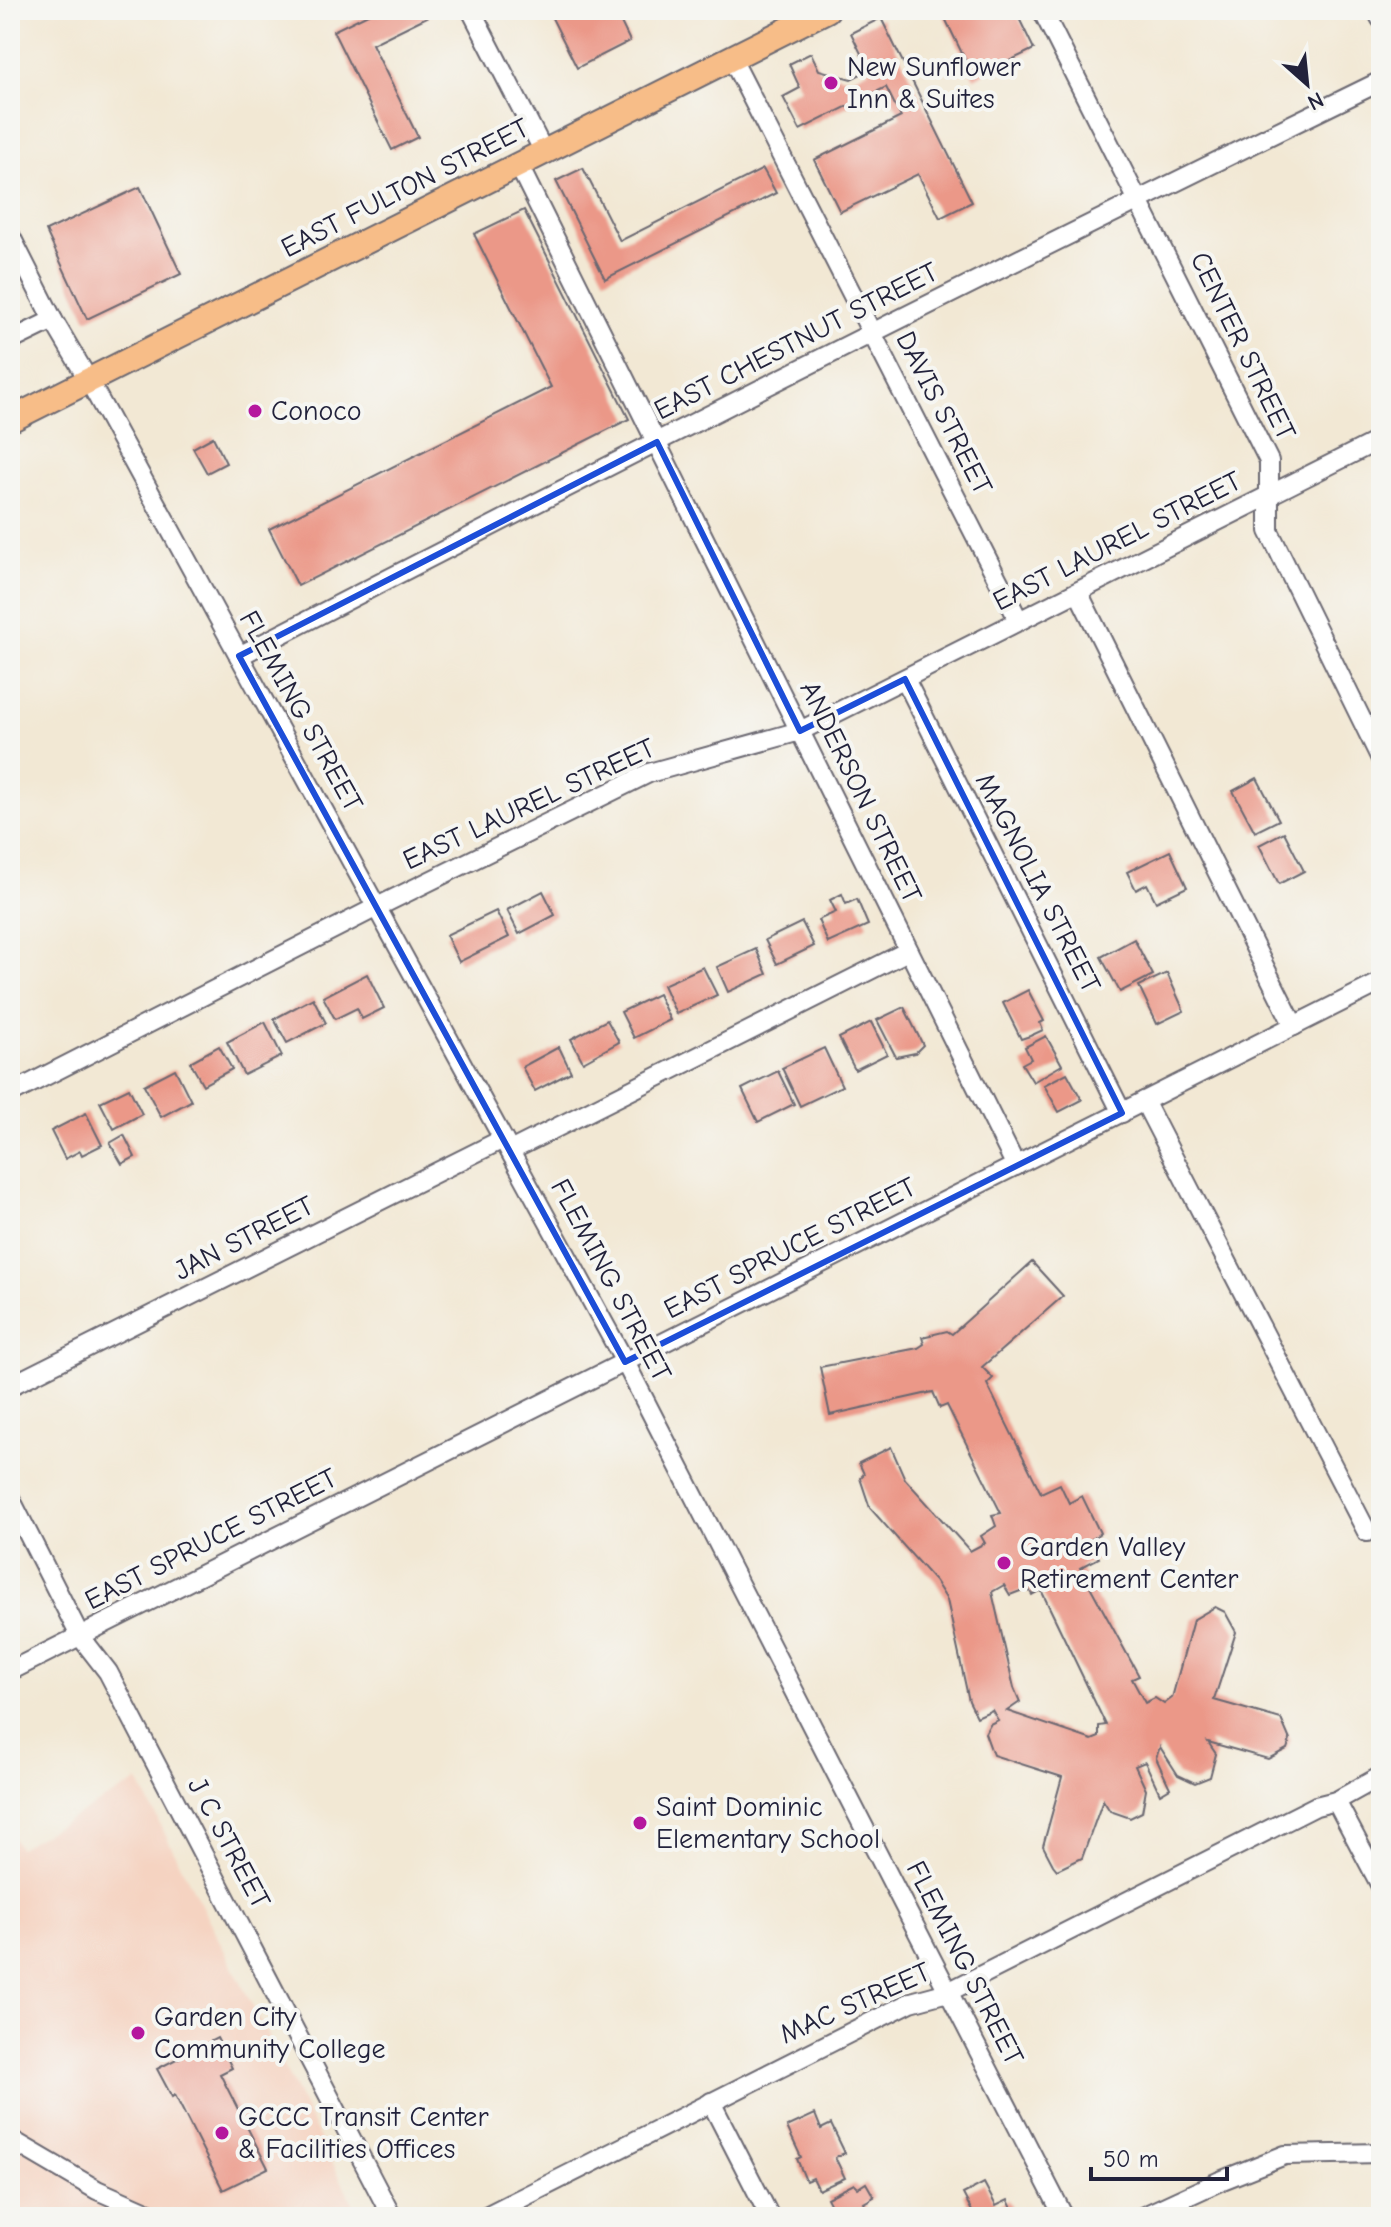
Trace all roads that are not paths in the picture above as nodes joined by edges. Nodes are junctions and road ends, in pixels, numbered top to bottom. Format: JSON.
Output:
{"nodes":[{"id":1,"x":471,"y":10,"type":"edge"},
{"id":2,"x":827,"y":10,"type":"edge"},
{"id":3,"x":1042,"y":10,"type":"edge"},
{"id":4,"x":1376,"y":10,"type":"edge"},
{"id":5,"x":1381,"y":19,"type":"edge"},
{"id":6,"x":732,"y":59,"type":"junction"},
{"id":7,"x":1381,"y":81,"type":"edge"},
{"id":8,"x":544,"y":152,"type":"junction"},
{"id":9,"x":518,"y":164,"type":"junction"},
{"id":10,"x":1139,"y":200,"type":"junction"},
{"id":11,"x":10,"y":235,"type":"edge"},
{"id":12,"x":53,"y":320,"type":"junction"},
{"id":13,"x":873,"y":334,"type":"junction"},
{"id":14,"x":10,"y":341,"type":"edge"},
{"id":15,"x":89,"y":381,"type":"junction"},
{"id":16,"x":10,"y":420,"type":"edge"},
{"id":17,"x":1381,"y":439,"type":"edge"},
{"id":18,"x":657,"y":442,"type":"junction"},
{"id":19,"x":1269,"y":496,"type":"junction"},
{"id":20,"x":1078,"y":592,"type":"junction"},
{"id":21,"x":1019,"y":621,"type":"junction"},
{"id":22,"x":239,"y":656,"type":"junction"},
{"id":23,"x":905,"y":679,"type":"junction"},
{"id":24,"x":800,"y":731,"type":"junction"},
{"id":25,"x":1381,"y":759,"type":"edge"},
{"id":26,"x":377,"y":907,"type":"junction"},
{"id":27,"x":908,"y":951,"type":"junction"},
{"id":28,"x":1381,"y":982,"type":"edge"},
{"id":29,"x":1294,"y":1026,"type":"junction"},
{"id":30,"x":10,"y":1094,"type":"edge"},
{"id":31,"x":1144,"y":1101,"type":"junction"},
{"id":32,"x":1122,"y":1113,"type":"junction"},
{"id":33,"x":506,"y":1145,"type":"junction"},
{"id":34,"x":1016,"y":1166,"type":"junction"},
{"id":35,"x":625,"y":1362,"type":"junction"},
{"id":36,"x":10,"y":1386,"type":"edge"},
{"id":37,"x":10,"y":1498,"type":"edge"},
{"id":38,"x":1367,"y":1532,"type":"dead end"},
{"id":39,"x":80,"y":1636,"type":"junction"},
{"id":40,"x":10,"y":1671,"type":"edge"},
{"id":41,"x":1381,"y":1776,"type":"edge"},
{"id":42,"x":1336,"y":1801,"type":"junction"},
{"id":43,"x":1381,"y":1886,"type":"edge"},
{"id":44,"x":948,"y":1992,"type":"junction"},
{"id":45,"x":711,"y":2102,"type":"junction"},
{"id":46,"x":10,"y":2139,"type":"edge"},
{"id":47,"x":1381,"y":2153,"type":"edge"},
{"id":48,"x":493,"y":2215,"type":"edge"},
{"id":49,"x":158,"y":2217,"type":"edge"},
{"id":50,"x":392,"y":2217,"type":"edge"},
{"id":51,"x":770,"y":2217,"type":"edge"},
{"id":52,"x":1064,"y":2217,"type":"edge"},
{"id":53,"x":1142,"y":2217,"type":"edge"}],
"edges":[{"from":1,"to":8,"type":"street"},
{"from":2,"to":6,"type":"main road","name":"EAST FULTON STREET"},
{"from":3,"to":10,"type":"street","name":"CENTER STREET"},
{"from":4,"to":5,"type":"street"},
{"from":6,"to":8,"type":"main road","name":"EAST FULTON STREET"},
{"from":6,"to":13,"type":"street","name":"DAVIS STREET"},
{"from":7,"to":10,"type":"street","name":"EAST CHESTNUT STREET"},
{"from":8,"to":9,"type":"main road","name":"EAST FULTON STREET"},
{"from":9,"to":15,"type":"main road","name":"EAST FULTON STREET"},
{"from":9,"to":18,"type":"street","name":"ANDERSON STREET"},
{"from":10,"to":13,"type":"street","name":"EAST CHESTNUT STREET"},
{"from":10,"to":19,"type":"street","name":"CENTER STREET"},
{"from":11,"to":12,"type":"street","name":"FLEMING STREET"},
{"from":12,"to":14,"type":"street"},
{"from":12,"to":15,"type":"street","name":"FLEMING STREET"},
{"from":13,"to":18,"type":"street","name":"EAST CHESTNUT STREET"},
{"from":13,"to":21,"type":"street","name":"DAVIS STREET"},
{"from":15,"to":16,"type":"main road","name":"EAST FULTON STREET"},
{"from":15,"to":22,"type":"street","name":"FLEMING STREET"},
{"from":17,"to":19,"type":"street","name":"EAST LAUREL STREET"},
{"from":18,"to":22,"type":"street","name":"EAST CHESTNUT STREET"},
{"from":18,"to":24,"type":"street","name":"ANDERSON STREET"},
{"from":19,"to":20,"type":"street","name":"EAST LAUREL STREET"},
{"from":19,"to":25,"type":"street","name":"CENTER STREET"},
{"from":20,"to":21,"type":"street","name":"EAST LAUREL STREET"},
{"from":20,"to":29,"type":"street"},
{"from":21,"to":23,"type":"street","name":"EAST LAUREL STREET"},
{"from":22,"to":26,"type":"street","name":"FLEMING STREET"},
{"from":23,"to":24,"type":"street","name":"EAST LAUREL STREET"},
{"from":23,"to":32,"type":"street","name":"MAGNOLIA STREET"},
{"from":24,"to":26,"type":"street","name":"EAST LAUREL STREET"},
{"from":24,"to":27,"type":"street","name":"ANDERSON STREET"},
{"from":26,"to":30,"type":"street","name":"EAST LAUREL STREET"},
{"from":26,"to":33,"type":"street","name":"FLEMING STREET"},
{"from":27,"to":33,"type":"street","name":"JAN STREET"},
{"from":27,"to":34,"type":"street","name":"ANDERSON STREET"},
{"from":28,"to":29,"type":"street","name":"EAST SPRUCE STREET"},
{"from":29,"to":31,"type":"street","name":"EAST SPRUCE STREET"},
{"from":31,"to":32,"type":"street","name":"EAST SPRUCE STREET"},
{"from":31,"to":38,"type":"street"},
{"from":32,"to":34,"type":"street","name":"EAST SPRUCE STREET"},
{"from":33,"to":35,"type":"street","name":"FLEMING STREET"},
{"from":33,"to":36,"type":"street","name":"JAN STREET"},
{"from":34,"to":35,"type":"street","name":"EAST SPRUCE STREET"},
{"from":35,"to":39,"type":"street","name":"EAST SPRUCE STREET"},
{"from":35,"to":44,"type":"street","name":"FLEMING STREET"},
{"from":37,"to":39,"type":"street","name":"J C STREET"},
{"from":39,"to":40,"type":"street","name":"EAST SPRUCE STREET"},
{"from":39,"to":50,"type":"street","name":"J C STREET"},
{"from":41,"to":42,"type":"street"},
{"from":42,"to":43,"type":"street"},
{"from":42,"to":44,"type":"street","name":"MAC STREET"},
{"from":44,"to":45,"type":"street","name":"MAC STREET"},
{"from":44,"to":52,"type":"street","name":"FLEMING STREET"},
{"from":45,"to":48,"type":"street","name":"MAC STREET"},
{"from":45,"to":51,"type":"street"},
{"from":46,"to":49,"type":"street"},
{"from":47,"to":53,"type":"street"}]}
